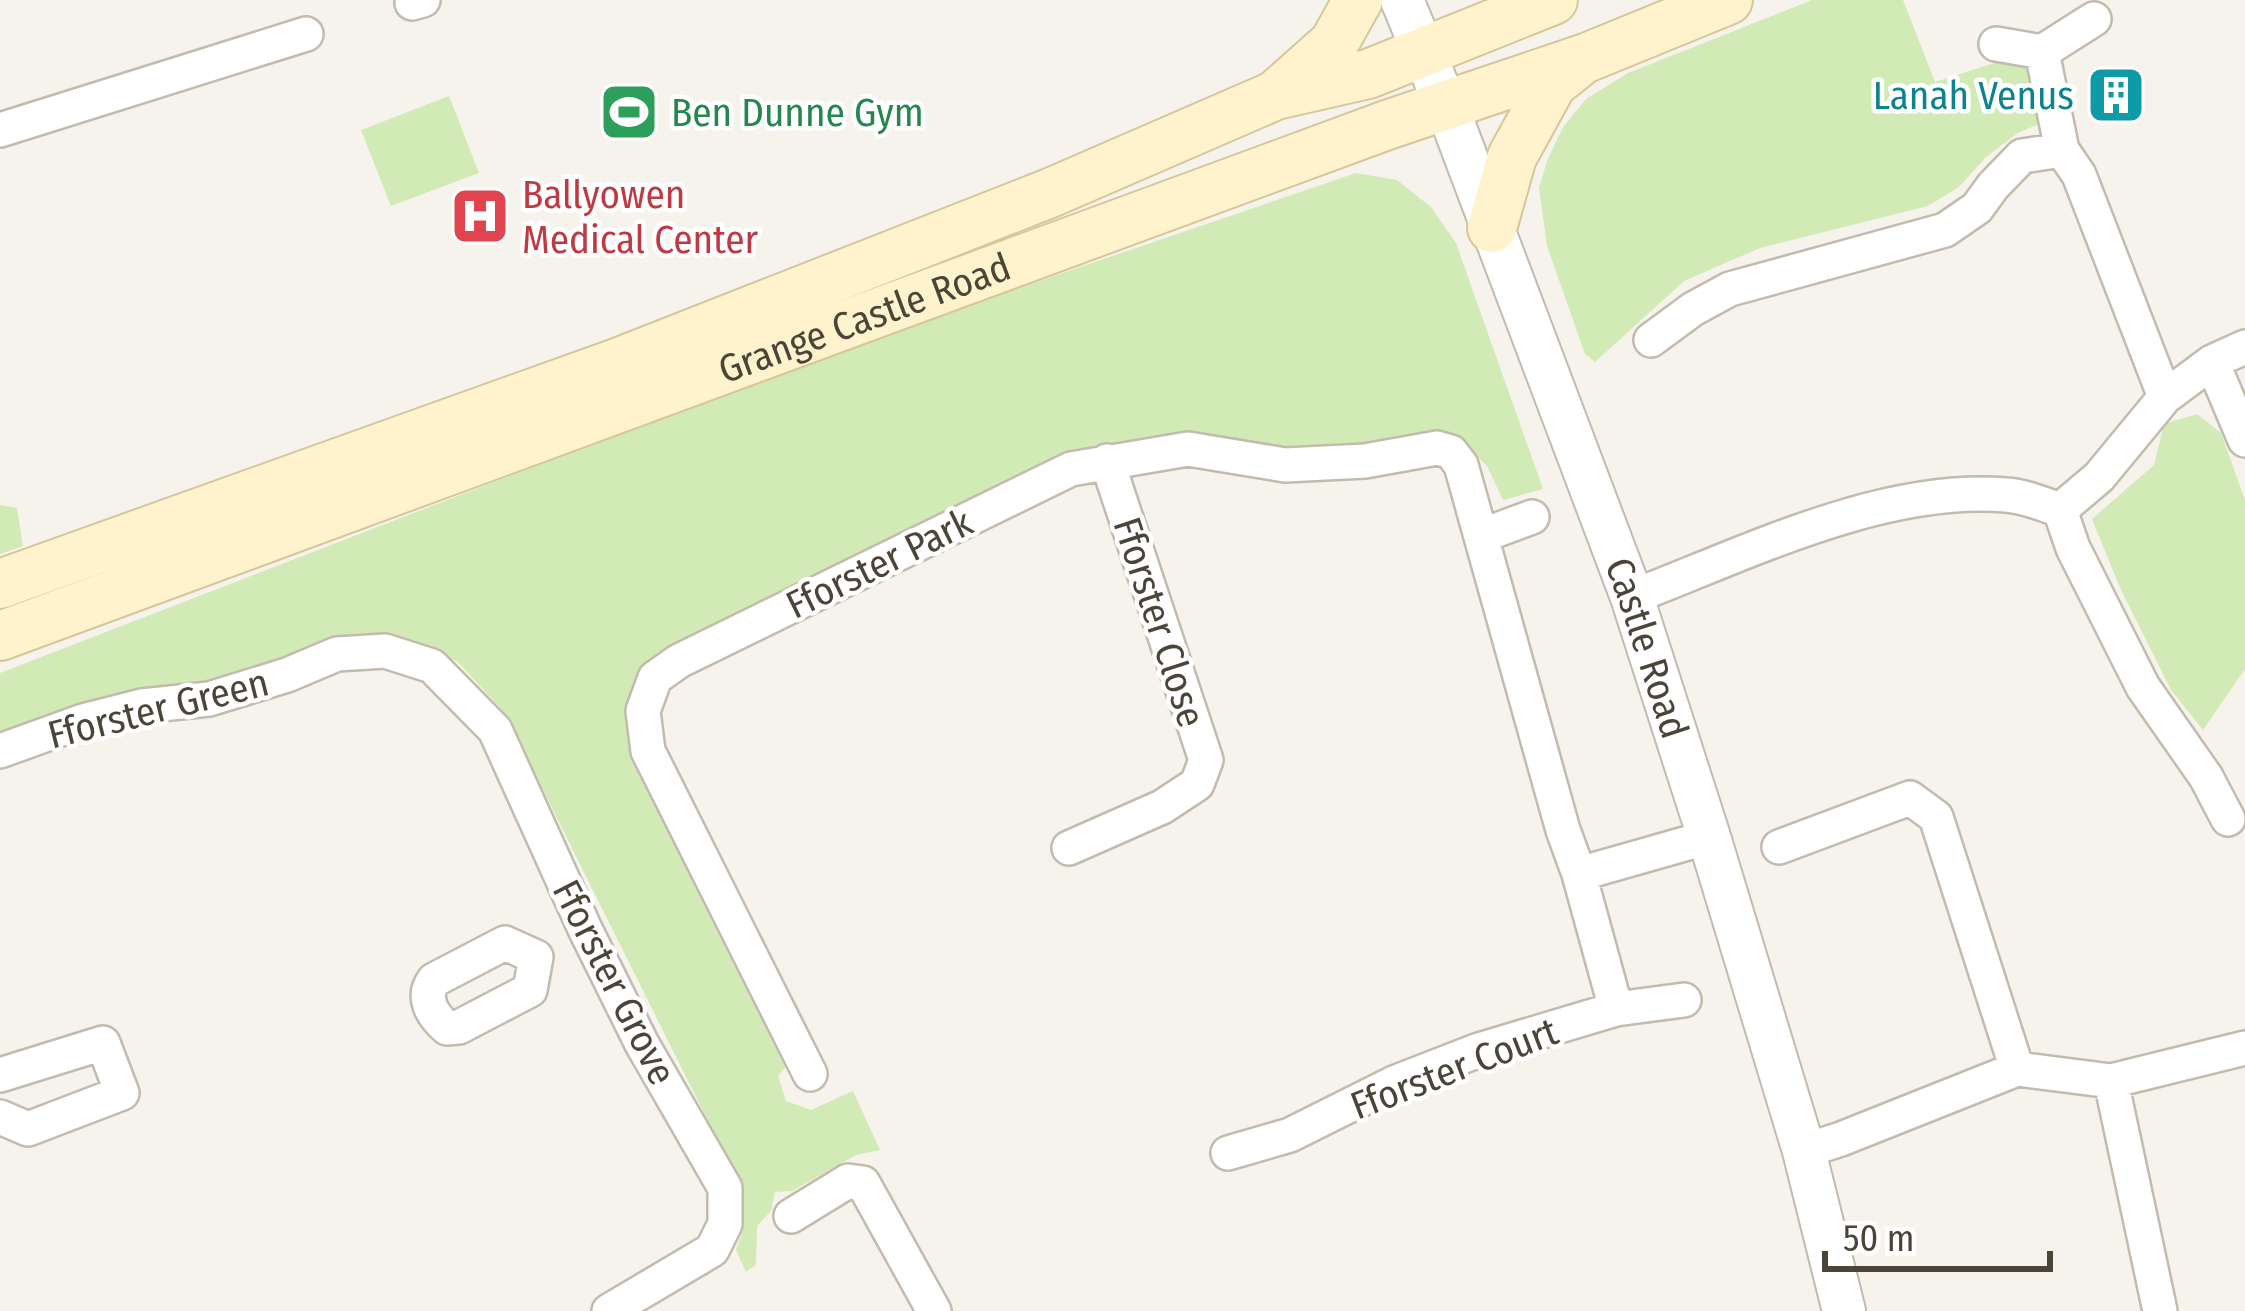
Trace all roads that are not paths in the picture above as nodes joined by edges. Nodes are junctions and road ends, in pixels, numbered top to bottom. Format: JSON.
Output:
{"nodes":[{"id":1,"x":1358,"y":0,"type":"edge"},
{"id":2,"x":1402,"y":0,"type":"edge"},
{"id":3,"x":1553,"y":0,"type":"edge"},
{"id":4,"x":1727,"y":0,"type":"edge"},
{"id":5,"x":2094,"y":19,"type":"dead end"},
{"id":6,"x":306,"y":34,"type":"dead end"},
{"id":7,"x":1996,"y":44,"type":"dead end"},
{"id":8,"x":1424,"y":51,"type":"junction"},
{"id":9,"x":2042,"y":52,"type":"junction"},
{"id":10,"x":1586,"y":58,"type":"junction"},
{"id":11,"x":1276,"y":95,"type":"junction"},
{"id":12,"x":1446,"y":106,"type":"junction"},
{"id":13,"x":0,"y":130,"type":"edge"},
{"id":14,"x":2062,"y":150,"type":"junction"},
{"id":15,"x":1492,"y":228,"type":"junction"},
{"id":16,"x":1651,"y":340,"type":"dead end"},
{"id":17,"x":2245,"y":347,"type":"edge"},
{"id":18,"x":2212,"y":362,"type":"junction"},
{"id":19,"x":2164,"y":397,"type":"junction"},
{"id":20,"x":2245,"y":440,"type":"edge"},
{"id":21,"x":1107,"y":461,"type":"junction"},
{"id":22,"x":2060,"y":510,"type":"junction"},
{"id":23,"x":1532,"y":517,"type":"dead end"},
{"id":24,"x":1481,"y":536,"type":"junction"},
{"id":25,"x":0,"y":584,"type":"edge"},
{"id":26,"x":1632,"y":597,"type":"junction"},
{"id":27,"x":0,"y":636,"type":"edge"},
{"id":28,"x":385,"y":651,"type":"joint"},
{"id":29,"x":0,"y":751,"type":"edge"},
{"id":30,"x":2228,"y":819,"type":"dead end"},
{"id":31,"x":1709,"y":837,"type":"junction"},
{"id":32,"x":1779,"y":847,"type":"dead end"},
{"id":33,"x":1069,"y":848,"type":"dead end"},
{"id":34,"x":1579,"y":874,"type":"junction"},
{"id":35,"x":586,"y":929,"type":"junction"},
{"id":36,"x":536,"y":957,"type":"dead end"},
{"id":37,"x":1684,"y":1000,"type":"dead end"},
{"id":38,"x":1616,"y":1010,"type":"junction"},
{"id":39,"x":2245,"y":1048,"type":"edge"},
{"id":40,"x":2018,"y":1070,"type":"junction"},
{"id":41,"x":810,"y":1074,"type":"dead end"},
{"id":42,"x":0,"y":1076,"type":"edge"},
{"id":43,"x":2111,"y":1081,"type":"junction"},
{"id":44,"x":0,"y":1117,"type":"edge"},
{"id":45,"x":1804,"y":1151,"type":"junction"},
{"id":46,"x":1228,"y":1153,"type":"dead end"},
{"id":47,"x":790,"y":1216,"type":"dead end"},
{"id":48,"x":609,"y":1311,"type":"edge"},
{"id":49,"x":934,"y":1311,"type":"edge"},
{"id":50,"x":1844,"y":1311,"type":"edge"},
{"id":51,"x":2159,"y":1311,"type":"edge"}],
"edges":[{"from":1,"to":11,"type":"main road"},
{"from":2,"to":8,"type":"street","name":"Castle Road"},
{"from":3,"to":8,"type":"main road","name":"Grange Castle Road"},
{"from":4,"to":10,"type":"main road","name":"Grange Castle Road"},
{"from":5,"to":9,"type":"street"},
{"from":6,"to":13,"type":"street"},
{"from":7,"to":9,"type":"street"},
{"from":8,"to":11,"type":"main road","name":"Grange Castle Road"},
{"from":8,"to":12,"type":"street","name":"Castle Road"},
{"from":9,"to":14,"type":"street"},
{"from":10,"to":12,"type":"main road","name":"Grange Castle Road"},
{"from":10,"to":15,"type":"main road"},
{"from":11,"to":25,"type":"main road","name":"Grange Castle Road"},
{"from":12,"to":15,"type":"street","name":"Castle Road"},
{"from":12,"to":27,"type":"main road","name":"Grange Castle Road"},
{"from":14,"to":16,"type":"street"},
{"from":14,"to":19,"type":"street"},
{"from":15,"to":26,"type":"street","name":"Castle Road"},
{"from":17,"to":18,"type":"street"},
{"from":18,"to":19,"type":"street"},
{"from":18,"to":20,"type":"street"},
{"from":19,"to":22,"type":"street"},
{"from":21,"to":24,"type":"street","name":"Fforster Park"},
{"from":21,"to":33,"type":"street","name":"Fforster Close"},
{"from":21,"to":41,"type":"street","name":"Fforster Park"},
{"from":22,"to":26,"type":"street"},
{"from":22,"to":30,"type":"street"},
{"from":23,"to":24,"type":"street"},
{"from":24,"to":34,"type":"street","name":"Fforster Park"},
{"from":26,"to":31,"type":"street","name":"Castle Road"},
{"from":28,"to":29,"type":"street","name":"Fforster Green"},
{"from":28,"to":35,"type":"street","name":"Fforster Grove"},
{"from":31,"to":34,"type":"street"},
{"from":31,"to":45,"type":"street","name":"Castle Road"},
{"from":32,"to":40,"type":"street"},
{"from":34,"to":38,"type":"street","name":"Fforster Park"},
{"from":35,"to":36,"type":"street"},
{"from":35,"to":48,"type":"street","name":"Fforster Grove"},
{"from":37,"to":38,"type":"street","name":"Fforster Court"},
{"from":38,"to":46,"type":"street","name":"Fforster Court"},
{"from":39,"to":43,"type":"street"},
{"from":40,"to":43,"type":"street"},
{"from":40,"to":45,"type":"street"},
{"from":42,"to":44,"type":"street"},
{"from":43,"to":51,"type":"street"},
{"from":45,"to":50,"type":"street","name":"Castle Road"},
{"from":47,"to":49,"type":"street"}]}
